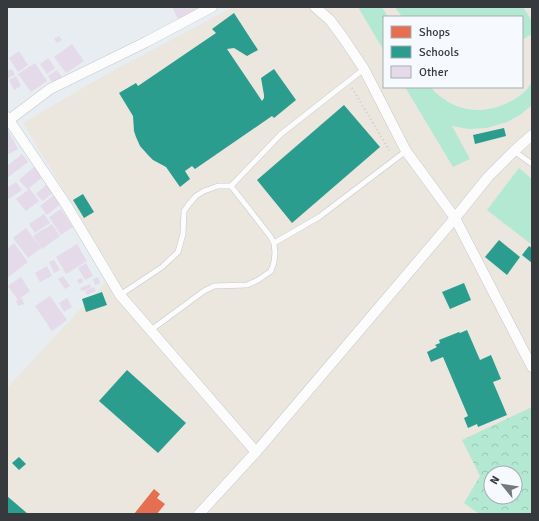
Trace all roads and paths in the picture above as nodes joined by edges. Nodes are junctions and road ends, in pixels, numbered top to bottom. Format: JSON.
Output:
{"nodes":[{"id":1,"x":212,"y":7,"type":"edge"},
{"id":2,"x":315,"y":7,"type":"edge"},
{"id":3,"x":364,"y":69,"type":"junction"},
{"id":4,"x":348,"y":82,"type":"junction"},
{"id":5,"x":8,"y":119,"type":"edge"},
{"id":6,"x":532,"y":135,"type":"edge"},
{"id":7,"x":406,"y":151,"type":"junction"},
{"id":8,"x":514,"y":151,"type":"junction"},
{"id":9,"x":395,"y":159,"type":"junction"},
{"id":10,"x":532,"y":164,"type":"edge"},
{"id":11,"x":231,"y":186,"type":"junction"},
{"id":12,"x":455,"y":218,"type":"junction"},
{"id":13,"x":274,"y":243,"type":"junction"},
{"id":14,"x":120,"y":295,"type":"junction"},
{"id":15,"x":151,"y":330,"type":"junction"},
{"id":16,"x":532,"y":367,"type":"edge"},
{"id":17,"x":256,"y":452,"type":"junction"},
{"id":18,"x":199,"y":514,"type":"edge"}],
"edges":[{"from":1,"to":5,"type":"street"},
{"from":2,"to":3,"type":"street"},
{"from":3,"to":4,"type":"lane"},
{"from":3,"to":7,"type":"street"},
{"from":4,"to":9,"type":"path"},
{"from":4,"to":11,"type":"lane"},
{"from":5,"to":14,"type":"street"},
{"from":6,"to":8,"type":"street"},
{"from":7,"to":9,"type":"lane"},
{"from":7,"to":12,"type":"street"},
{"from":8,"to":10,"type":"lane"},
{"from":8,"to":12,"type":"street"},
{"from":9,"to":13,"type":"lane"},
{"from":11,"to":13,"type":"lane"},
{"from":11,"to":14,"type":"lane"},
{"from":12,"to":16,"type":"street"},
{"from":12,"to":17,"type":"street"},
{"from":13,"to":15,"type":"lane"},
{"from":14,"to":15,"type":"street"},
{"from":15,"to":17,"type":"street"},
{"from":17,"to":18,"type":"street"}]}
